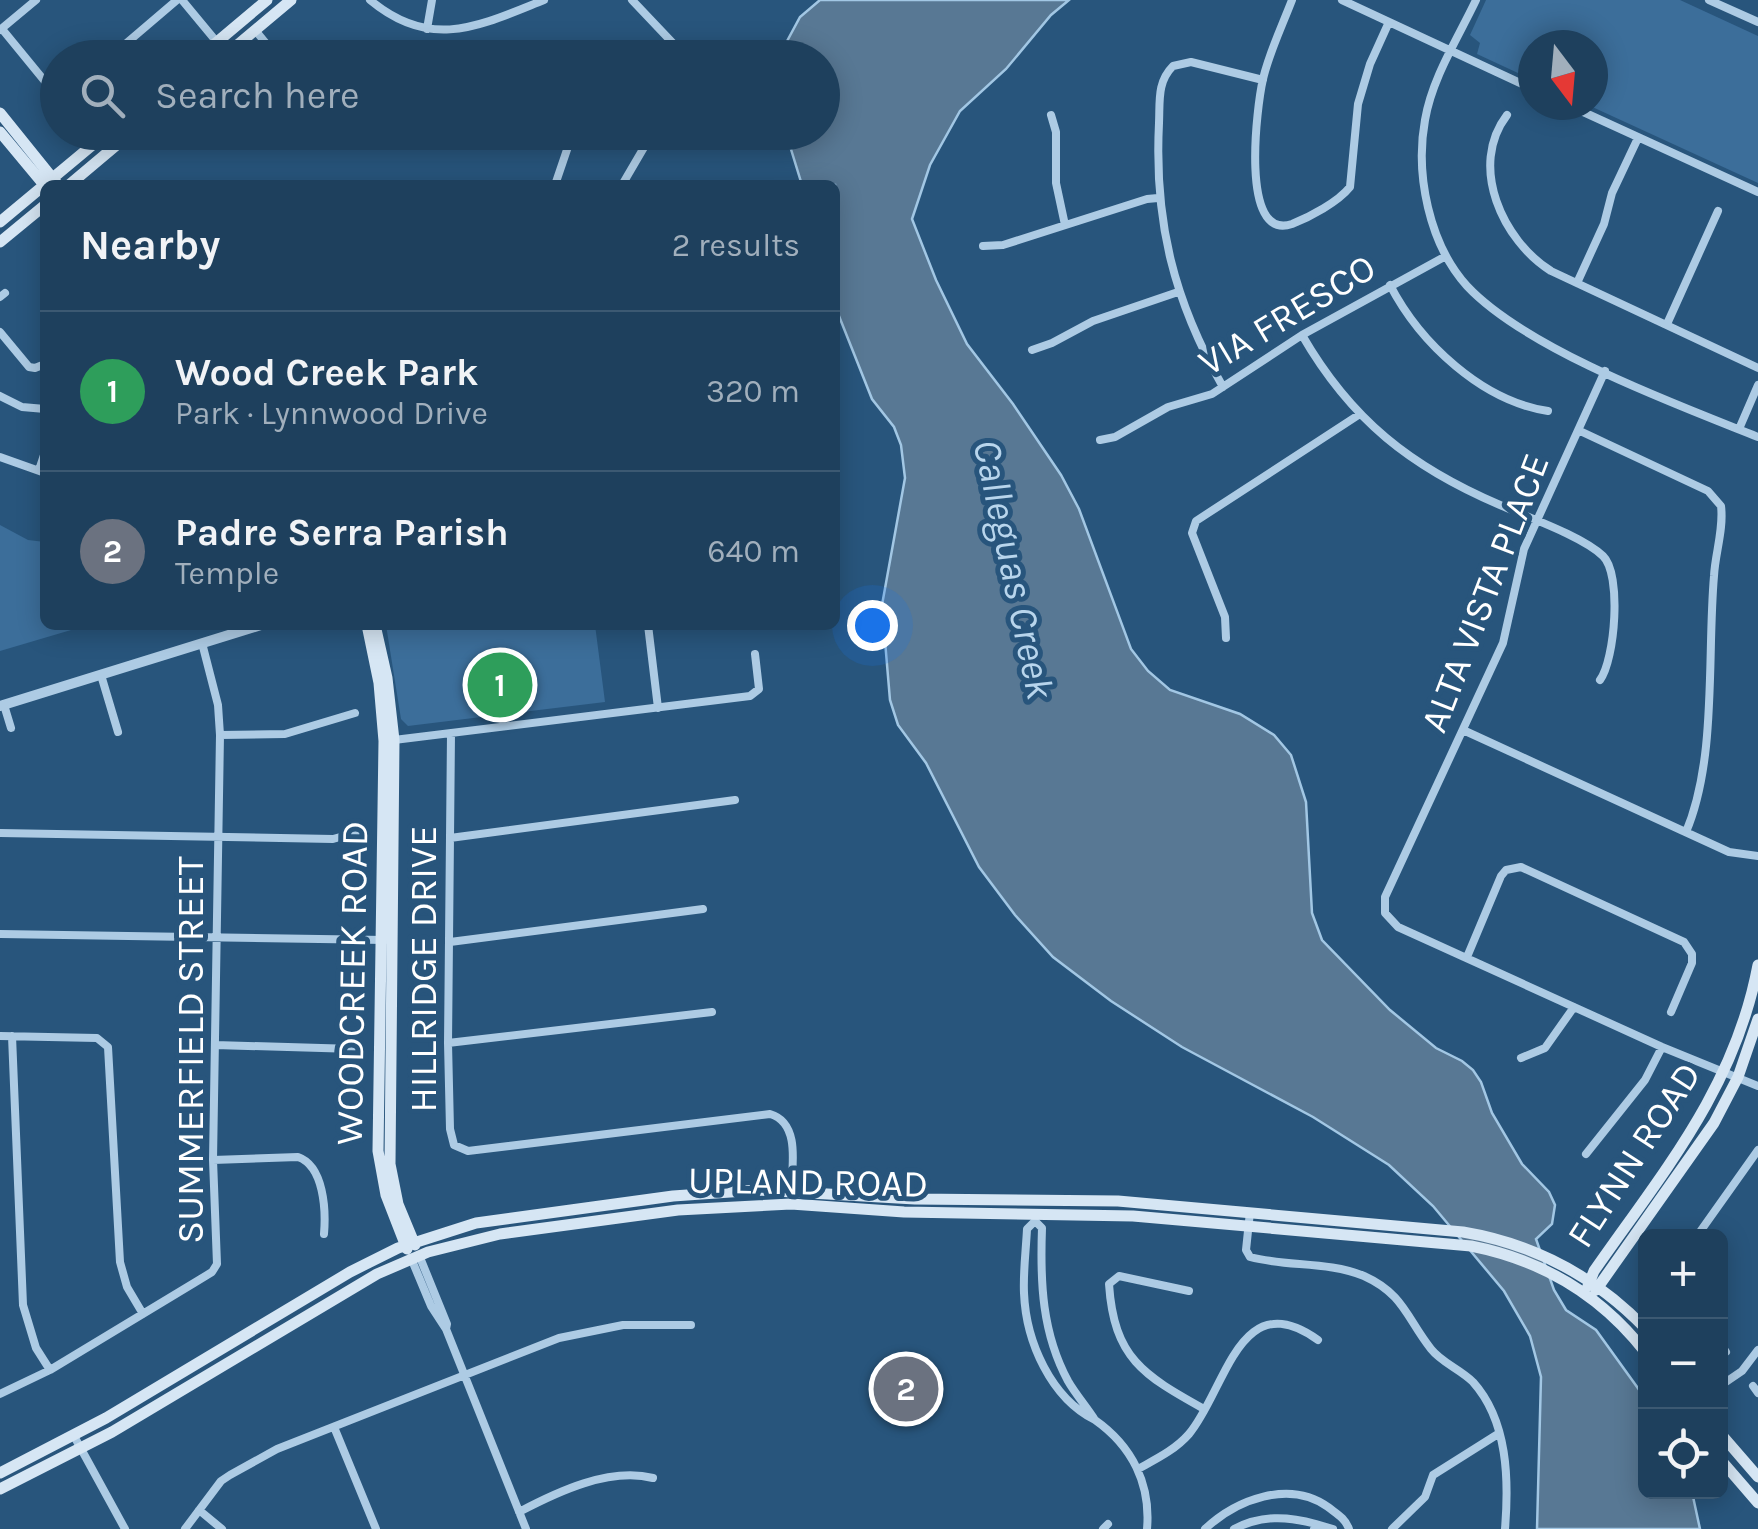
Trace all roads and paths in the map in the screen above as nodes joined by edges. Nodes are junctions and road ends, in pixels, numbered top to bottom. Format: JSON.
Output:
{"nodes":[{"id":1,"x":36,"y":0,"type":"edge"},
{"id":2,"x":180,"y":0,"type":"edge"},
{"id":3,"x":266,"y":0,"type":"edge"},
{"id":4,"x":291,"y":0,"type":"edge"},
{"id":5,"x":370,"y":0,"type":"edge"},
{"id":6,"x":432,"y":0,"type":"edge"},
{"id":7,"x":544,"y":0,"type":"edge"},
{"id":8,"x":632,"y":0,"type":"edge"},
{"id":9,"x":1292,"y":0,"type":"edge"},
{"id":10,"x":1342,"y":0,"type":"edge"},
{"id":11,"x":1476,"y":0,"type":"edge"},
{"id":12,"x":1709,"y":0,"type":"edge"},
{"id":13,"x":1389,"y":22,"type":"junction"},
{"id":14,"x":1758,"y":22,"type":"edge"},
{"id":15,"x":1,"y":29,"type":"edge"},
{"id":16,"x":427,"y":29,"type":"junction"},
{"id":17,"x":255,"y":30,"type":"junction"},
{"id":18,"x":131,"y":40,"type":"edge"},
{"id":19,"x":214,"y":40,"type":"edge"},
{"id":20,"x":218,"y":40,"type":"edge"},
{"id":21,"x":243,"y":40,"type":"edge"},
{"id":22,"x":263,"y":40,"type":"edge"},
{"id":23,"x":671,"y":40,"type":"edge"},
{"id":24,"x":1452,"y":51,"type":"junction"},
{"id":25,"x":40,"y":76,"type":"edge"},
{"id":26,"x":1263,"y":80,"type":"junction"},
{"id":27,"x":1518,"y":82,"type":"edge"},
{"id":28,"x":0,"y":114,"type":"edge"},
{"id":29,"x":1052,"y":115,"type":"dead end"},
{"id":30,"x":1506,"y":115,"type":"dead end"},
{"id":31,"x":1600,"y":120,"type":"edge"},
{"id":32,"x":0,"y":132,"type":"edge"},
{"id":33,"x":1638,"y":138,"type":"junction"},
{"id":34,"x":88,"y":150,"type":"edge"},
{"id":35,"x":111,"y":150,"type":"edge"},
{"id":36,"x":566,"y":150,"type":"edge"},
{"id":37,"x":642,"y":150,"type":"edge"},
{"id":38,"x":46,"y":180,"type":"edge"},
{"id":39,"x":47,"y":180,"type":"edge"},
{"id":40,"x":54,"y":180,"type":"edge"},
{"id":41,"x":75,"y":180,"type":"edge"},
{"id":42,"x":557,"y":180,"type":"edge"},
{"id":43,"x":625,"y":180,"type":"edge"},
{"id":44,"x":40,"y":192,"type":"edge"},
{"id":45,"x":1758,"y":192,"type":"edge"},
{"id":46,"x":1158,"y":198,"type":"junction"},
{"id":47,"x":40,"y":209,"type":"edge"},
{"id":48,"x":1718,"y":211,"type":"dead end"},
{"id":49,"x":0,"y":222,"type":"edge"},
{"id":50,"x":1066,"y":224,"type":"junction"},
{"id":51,"x":0,"y":242,"type":"edge"},
{"id":52,"x":983,"y":246,"type":"dead end"},
{"id":53,"x":1446,"y":256,"type":"junction"},
{"id":54,"x":1577,"y":284,"type":"junction"},
{"id":55,"x":1390,"y":285,"type":"junction"},
{"id":56,"x":1178,"y":292,"type":"junction"},
{"id":57,"x":1667,"y":324,"type":"junction"},
{"id":58,"x":0,"y":332,"type":"edge"},
{"id":59,"x":1302,"y":335,"type":"junction"},
{"id":60,"x":1032,"y":350,"type":"dead end"},
{"id":61,"x":40,"y":365,"type":"edge"},
{"id":62,"x":1758,"y":368,"type":"edge"},
{"id":63,"x":1605,"y":372,"type":"junction"},
{"id":64,"x":1758,"y":386,"type":"edge"},
{"id":65,"x":1223,"y":387,"type":"junction"},
{"id":66,"x":0,"y":396,"type":"edge"},
{"id":67,"x":40,"y":408,"type":"edge"},
{"id":68,"x":1548,"y":411,"type":"dead end"},
{"id":69,"x":1360,"y":414,"type":"junction"},
{"id":70,"x":1739,"y":429,"type":"junction"},
{"id":71,"x":1580,"y":431,"type":"junction"},
{"id":72,"x":1758,"y":437,"type":"edge"},
{"id":73,"x":1100,"y":440,"type":"dead end"},
{"id":74,"x":0,"y":458,"type":"edge"},
{"id":75,"x":40,"y":470,"type":"edge"},
{"id":76,"x":1537,"y":521,"type":"junction"},
{"id":77,"x":245,"y":630,"type":"edge"},
{"id":78,"x":367,"y":630,"type":"edge"},
{"id":79,"x":377,"y":630,"type":"edge"},
{"id":80,"x":649,"y":630,"type":"edge"},
{"id":81,"x":1226,"y":638,"type":"dead end"},
{"id":82,"x":202,"y":644,"type":"junction"},
{"id":83,"x":755,"y":654,"type":"dead end"},
{"id":84,"x":101,"y":675,"type":"junction"},
{"id":85,"x":1600,"y":680,"type":"dead end"},
{"id":86,"x":2,"y":706,"type":"edge"},
{"id":87,"x":658,"y":708,"type":"junction"},
{"id":88,"x":355,"y":713,"type":"dead end"},
{"id":89,"x":10,"y":728,"type":"dead end"},
{"id":90,"x":1463,"y":730,"type":"junction"},
{"id":91,"x":118,"y":732,"type":"dead end"},
{"id":92,"x":451,"y":734,"type":"junction"},
{"id":93,"x":220,"y":735,"type":"junction"},
{"id":94,"x":389,"y":740,"type":"junction"},
{"id":95,"x":735,"y":800,"type":"dead end"},
{"id":96,"x":358,"y":832,"type":"dead end"},
{"id":97,"x":1686,"y":832,"type":"junction"},
{"id":98,"x":0,"y":833,"type":"edge"},
{"id":99,"x":218,"y":836,"type":"junction"},
{"id":100,"x":450,"y":838,"type":"junction"},
{"id":101,"x":1758,"y":856,"type":"edge"},
{"id":102,"x":703,"y":909,"type":"dead end"},
{"id":103,"x":0,"y":934,"type":"edge"},
{"id":104,"x":216,"y":936,"type":"junction"},
{"id":105,"x":386,"y":940,"type":"junction"},
{"id":106,"x":450,"y":942,"type":"junction"},
{"id":107,"x":1467,"y":957,"type":"junction"},
{"id":108,"x":1758,"y":966,"type":"edge"},
{"id":109,"x":1574,"y":1007,"type":"junction"},
{"id":110,"x":712,"y":1012,"type":"dead end"},
{"id":111,"x":1671,"y":1012,"type":"dead end"},
{"id":112,"x":1758,"y":1020,"type":"edge"},
{"id":113,"x":0,"y":1036,"type":"edge"},
{"id":114,"x":12,"y":1036,"type":"junction"},
{"id":115,"x":448,"y":1043,"type":"junction"},
{"id":116,"x":215,"y":1045,"type":"junction"},
{"id":117,"x":1662,"y":1047,"type":"junction"},
{"id":118,"x":355,"y":1048,"type":"dead end"},
{"id":119,"x":1521,"y":1058,"type":"dead end"},
{"id":120,"x":1732,"y":1074,"type":"junction"},
{"id":121,"x":1758,"y":1086,"type":"edge"},
{"id":122,"x":1758,"y":1150,"type":"edge"},
{"id":123,"x":1586,"y":1154,"type":"dead end"},
{"id":124,"x":213,"y":1160,"type":"junction"},
{"id":125,"x":791,"y":1197,"type":"junction"},
{"id":126,"x":1249,"y":1219,"type":"junction"},
{"id":127,"x":1702,"y":1229,"type":"edge"},
{"id":128,"x":324,"y":1234,"type":"dead end"},
{"id":129,"x":410,"y":1243,"type":"junction"},
{"id":130,"x":415,"y":1256,"type":"junction"},
{"id":131,"x":1594,"y":1284,"type":"junction"},
{"id":132,"x":1189,"y":1291,"type":"dead end"},
{"id":133,"x":1588,"y":1295,"type":"junction"},
{"id":134,"x":143,"y":1314,"type":"junction"},
{"id":135,"x":1638,"y":1322,"type":"edge"},
{"id":136,"x":692,"y":1325,"type":"dead end"},
{"id":137,"x":1318,"y":1340,"type":"dead end"},
{"id":138,"x":1638,"y":1345,"type":"edge"},
{"id":139,"x":1758,"y":1350,"type":"edge"},
{"id":140,"x":50,"y":1370,"type":"junction"},
{"id":141,"x":464,"y":1374,"type":"junction"},
{"id":142,"x":1728,"y":1381,"type":"edge"},
{"id":143,"x":0,"y":1394,"type":"edge"},
{"id":144,"x":1204,"y":1409,"type":"junction"},
{"id":145,"x":1095,"y":1420,"type":"junction"},
{"id":146,"x":334,"y":1427,"type":"junction"},
{"id":147,"x":1498,"y":1434,"type":"junction"},
{"id":148,"x":78,"y":1442,"type":"junction"},
{"id":149,"x":1728,"y":1443,"type":"edge"},
{"id":150,"x":1138,"y":1468,"type":"junction"},
{"id":151,"x":1728,"y":1469,"type":"edge"},
{"id":152,"x":0,"y":1473,"type":"edge"},
{"id":153,"x":1758,"y":1477,"type":"edge"},
{"id":154,"x":653,"y":1478,"type":"dead end"},
{"id":155,"x":0,"y":1490,"type":"edge"},
{"id":156,"x":1758,"y":1503,"type":"edge"},
{"id":157,"x":199,"y":1510,"type":"junction"},
{"id":158,"x":519,"y":1512,"type":"junction"},
{"id":159,"x":1315,"y":1526,"type":"edge"},
{"id":160,"x":124,"y":1529,"type":"edge"},
{"id":161,"x":185,"y":1529,"type":"edge"},
{"id":162,"x":222,"y":1529,"type":"edge"},
{"id":163,"x":376,"y":1529,"type":"edge"},
{"id":164,"x":526,"y":1529,"type":"edge"},
{"id":165,"x":1147,"y":1529,"type":"edge"},
{"id":166,"x":1204,"y":1529,"type":"edge"},
{"id":167,"x":1234,"y":1529,"type":"edge"},
{"id":168,"x":1333,"y":1529,"type":"edge"},
{"id":169,"x":1349,"y":1529,"type":"edge"},
{"id":170,"x":1392,"y":1529,"type":"edge"},
{"id":171,"x":1506,"y":1529,"type":"edge"}],
"edges":[{"from":1,"to":15,"type":"street"},
{"from":2,"to":18,"type":"street"},
{"from":2,"to":19,"type":"street"},
{"from":3,"to":20,"type":"main road"},
{"from":4,"to":17,"type":"main road"},
{"from":5,"to":16,"type":"street"},
{"from":6,"to":16,"type":"street"},
{"from":7,"to":16,"type":"street"},
{"from":8,"to":23,"type":"street"},
{"from":9,"to":26,"type":"street"},
{"from":10,"to":13,"type":"street"},
{"from":11,"to":24,"type":"street"},
{"from":12,"to":14,"type":"street"},
{"from":13,"to":24,"type":"street"},
{"from":13,"to":26,"type":"street"},
{"from":15,"to":25,"type":"street"},
{"from":17,"to":21,"type":"main road"},
{"from":17,"to":22,"type":"street"},
{"from":24,"to":27,"type":"street"},
{"from":24,"to":53,"type":"street"},
{"from":26,"to":46,"type":"street"},
{"from":28,"to":39,"type":"main road"},
{"from":29,"to":50,"type":"street"},
{"from":30,"to":54,"type":"street"},
{"from":31,"to":33,"type":"street"},
{"from":32,"to":38,"type":"main road"},
{"from":33,"to":45,"type":"street"},
{"from":33,"to":54,"type":"street"},
{"from":34,"to":40,"type":"main road"},
{"from":35,"to":41,"type":"main road"},
{"from":36,"to":42,"type":"street"},
{"from":37,"to":43,"type":"street"},
{"from":44,"to":49,"type":"main road"},
{"from":46,"to":50,"type":"street"},
{"from":46,"to":56,"type":"street"},
{"from":47,"to":51,"type":"main road"},
{"from":48,"to":57,"type":"street"},
{"from":50,"to":52,"type":"street"},
{"from":53,"to":55,"type":"street","name":"VIA FRESCO"},
{"from":53,"to":63,"type":"street"},
{"from":54,"to":57,"type":"street"},
{"from":55,"to":59,"type":"street","name":"VIA FRESCO"},
{"from":55,"to":68,"type":"street"},
{"from":56,"to":60,"type":"street"},
{"from":56,"to":65,"type":"street"},
{"from":57,"to":62,"type":"street"},
{"from":58,"to":61,"type":"street"},
{"from":59,"to":65,"type":"street","name":"VIA FRESCO"},
{"from":59,"to":69,"type":"street"},
{"from":63,"to":70,"type":"street"},
{"from":63,"to":71,"type":"street","name":"ALTA VISTA PLACE"},
{"from":64,"to":70,"type":"street"},
{"from":65,"to":73,"type":"street","name":"VIA FRESCO"},
{"from":66,"to":67,"type":"street"},
{"from":69,"to":76,"type":"street"},
{"from":69,"to":81,"type":"street"},
{"from":70,"to":72,"type":"street"},
{"from":71,"to":76,"type":"street","name":"ALTA VISTA PLACE"},
{"from":71,"to":97,"type":"street"},
{"from":74,"to":75,"type":"street"},
{"from":76,"to":85,"type":"street"},
{"from":76,"to":90,"type":"street","name":"ALTA VISTA PLACE"},
{"from":77,"to":82,"type":"street"},
{"from":78,"to":94,"type":"main road","name":"WOODCREEK ROAD"},
{"from":79,"to":94,"type":"main road","name":"WOODCREEK ROAD"},
{"from":80,"to":87,"type":"street"},
{"from":82,"to":84,"type":"street"},
{"from":82,"to":93,"type":"street","name":"SUMMERFIELD STREET"},
{"from":83,"to":87,"type":"street"},
{"from":84,"to":86,"type":"street"},
{"from":84,"to":91,"type":"street"},
{"from":86,"to":89,"type":"street"},
{"from":87,"to":92,"type":"street"},
{"from":88,"to":93,"type":"street"},
{"from":90,"to":97,"type":"street"},
{"from":90,"to":107,"type":"street","name":"ALTA VISTA PLACE"},
{"from":92,"to":94,"type":"street"},
{"from":92,"to":100,"type":"street","name":"HILLRIDGE DRIVE"},
{"from":93,"to":99,"type":"street","name":"SUMMERFIELD STREET"},
{"from":94,"to":105,"type":"main road","name":"WOODCREEK ROAD"},
{"from":95,"to":100,"type":"street"},
{"from":96,"to":99,"type":"street"},
{"from":97,"to":101,"type":"street"},
{"from":98,"to":99,"type":"street"},
{"from":99,"to":104,"type":"street","name":"SUMMERFIELD STREET"},
{"from":100,"to":106,"type":"street","name":"HILLRIDGE DRIVE"},
{"from":102,"to":106,"type":"street"},
{"from":103,"to":104,"type":"street"},
{"from":104,"to":105,"type":"street"},
{"from":104,"to":116,"type":"street","name":"SUMMERFIELD STREET"},
{"from":105,"to":129,"type":"main road","name":"WOODCREEK ROAD"},
{"from":106,"to":115,"type":"street","name":"HILLRIDGE DRIVE"},
{"from":107,"to":109,"type":"street"},
{"from":107,"to":111,"type":"street"},
{"from":108,"to":120,"type":"main road","name":"FLYNN ROAD"},
{"from":109,"to":117,"type":"street"},
{"from":109,"to":119,"type":"street"},
{"from":110,"to":115,"type":"street"},
{"from":112,"to":120,"type":"main road","name":"FLYNN ROAD"},
{"from":113,"to":114,"type":"street"},
{"from":114,"to":134,"type":"street"},
{"from":114,"to":140,"type":"street"},
{"from":115,"to":125,"type":"street","name":"HILLRIDGE DRIVE"},
{"from":116,"to":118,"type":"street"},
{"from":116,"to":124,"type":"street","name":"SUMMERFIELD STREET"},
{"from":117,"to":120,"type":"street"},
{"from":117,"to":123,"type":"street"},
{"from":120,"to":121,"type":"street"},
{"from":120,"to":131,"type":"main road","name":"FLYNN ROAD"},
{"from":122,"to":127,"type":"street"},
{"from":124,"to":128,"type":"street"},
{"from":124,"to":134,"type":"street","name":"SUMMERFIELD STREET"},
{"from":125,"to":126,"type":"main road","name":"UPLAND ROAD"},
{"from":125,"to":129,"type":"main road","name":"UPLAND ROAD"},
{"from":125,"to":130,"type":"main road","name":"UPLAND ROAD"},
{"from":126,"to":131,"type":"main road","name":"UPLAND ROAD"},
{"from":126,"to":133,"type":"main road","name":"UPLAND ROAD"},
{"from":126,"to":147,"type":"street"},
{"from":129,"to":130,"type":"main road","name":"WOODCREEK ROAD"},
{"from":129,"to":148,"type":"main road","name":"UPLAND ROAD"},
{"from":130,"to":141,"type":"street","name":"WOODCREEK ROAD"},
{"from":130,"to":148,"type":"main road","name":"UPLAND ROAD"},
{"from":131,"to":133,"type":"main road","name":"FLYNN ROAD"},
{"from":131,"to":135,"type":"main road","name":"UPLAND ROAD"},
{"from":132,"to":144,"type":"street"},
{"from":133,"to":138,"type":"main road","name":"UPLAND ROAD"},
{"from":134,"to":140,"type":"street","name":"SUMMERFIELD STREET"},
{"from":136,"to":141,"type":"street"},
{"from":137,"to":144,"type":"street"},
{"from":139,"to":142,"type":"street"},
{"from":140,"to":143,"type":"street","name":"SUMMERFIELD STREET"},
{"from":141,"to":146,"type":"street"},
{"from":141,"to":158,"type":"street","name":"WOODCREEK ROAD"},
{"from":144,"to":150,"type":"street"},
{"from":145,"to":145,"type":"street"},
{"from":145,"to":150,"type":"street"},
{"from":146,"to":157,"type":"street"},
{"from":146,"to":163,"type":"street"},
{"from":147,"to":170,"type":"street"},
{"from":147,"to":171,"type":"street"},
{"from":148,"to":152,"type":"main road","name":"UPLAND ROAD"},
{"from":148,"to":155,"type":"main road","name":"UPLAND ROAD"},
{"from":148,"to":160,"type":"street"},
{"from":149,"to":153,"type":"main road"},
{"from":150,"to":165,"type":"street"},
{"from":151,"to":156,"type":"main road"},
{"from":154,"to":158,"type":"street"},
{"from":157,"to":161,"type":"street"},
{"from":157,"to":162,"type":"street"},
{"from":158,"to":164,"type":"street","name":"WOODCREEK ROAD"},
{"from":159,"to":167,"type":"street"},
{"from":159,"to":168,"type":"street"},
{"from":166,"to":169,"type":"street"}]}
